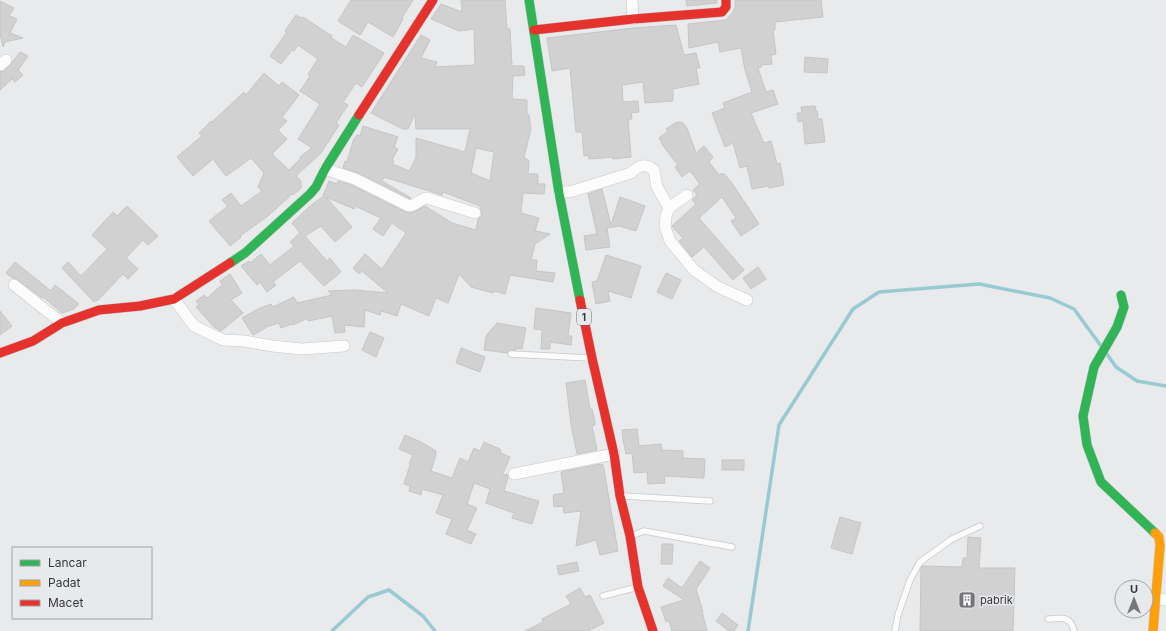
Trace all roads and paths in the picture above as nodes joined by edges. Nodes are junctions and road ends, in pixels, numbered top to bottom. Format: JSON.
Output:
{"nodes":[{"id":1,"x":433,"y":0,"type":"edge"},
{"id":2,"x":529,"y":0,"type":"edge"},
{"id":3,"x":632,"y":0,"type":"edge"},
{"id":4,"x":726,"y":0,"type":"edge"},
{"id":5,"x":633,"y":19,"type":"junction"},
{"id":6,"x":534,"y":30,"type":"junction"},
{"id":7,"x":326,"y":169,"type":"junction"},
{"id":8,"x":560,"y":194,"type":"junction"},
{"id":9,"x":687,"y":195,"type":"dead end"},
{"id":10,"x":669,"y":208,"type":"junction"},
{"id":11,"x":475,"y":213,"type":"dead end"},
{"id":12,"x":14,"y":286,"type":"dead end"},
{"id":13,"x":1121,"y":295,"type":"dead end"},
{"id":14,"x":174,"y":299,"type":"junction"},
{"id":15,"x":747,"y":300,"type":"dead end"},
{"id":16,"x":62,"y":323,"type":"junction"},
{"id":17,"x":344,"y":346,"type":"dead end"},
{"id":18,"x":0,"y":353,"type":"edge"},
{"id":19,"x":511,"y":354,"type":"dead end"},
{"id":20,"x":592,"y":358,"type":"junction"},
{"id":21,"x":614,"y":454,"type":"junction"},
{"id":22,"x":514,"y":474,"type":"dead end"},
{"id":23,"x":620,"y":496,"type":"junction"},
{"id":24,"x":710,"y":501,"type":"dead end"},
{"id":25,"x":980,"y":526,"type":"dead end"},
{"id":26,"x":630,"y":536,"type":"junction"},
{"id":27,"x":732,"y":547,"type":"dead end"},
{"id":28,"x":638,"y":587,"type":"junction"},
{"id":29,"x":603,"y":596,"type":"dead end"},
{"id":30,"x":1161,"y":599,"type":"edge"},
{"id":31,"x":1048,"y":619,"type":"dead end"},
{"id":32,"x":653,"y":631,"type":"edge"},
{"id":33,"x":895,"y":631,"type":"edge"},
{"id":34,"x":1074,"y":631,"type":"edge"},
{"id":35,"x":1152,"y":631,"type":"edge"}],
"edges":[{"from":1,"to":7,"type":"main road"},
{"from":2,"to":6,"type":"main road","number":"1"},
{"from":3,"to":5,"type":"street"},
{"from":4,"to":5,"type":"main road"},
{"from":5,"to":6,"type":"main road"},
{"from":6,"to":8,"type":"main road","number":"1"},
{"from":7,"to":11,"type":"street"},
{"from":7,"to":14,"type":"main road"},
{"from":8,"to":10,"type":"street"},
{"from":8,"to":20,"type":"main road","number":"1"},
{"from":9,"to":10,"type":"street"},
{"from":10,"to":15,"type":"street"},
{"from":12,"to":16,"type":"street"},
{"from":13,"to":30,"type":"main road"},
{"from":14,"to":16,"type":"main road"},
{"from":14,"to":17,"type":"street"},
{"from":16,"to":18,"type":"main road"},
{"from":19,"to":20,"type":"lane"},
{"from":20,"to":21,"type":"main road","number":"1"},
{"from":21,"to":22,"type":"street"},
{"from":21,"to":23,"type":"main road","number":"1"},
{"from":23,"to":24,"type":"lane"},
{"from":23,"to":26,"type":"main road","number":"1"},
{"from":25,"to":33,"type":"lane"},
{"from":26,"to":27,"type":"lane"},
{"from":26,"to":28,"type":"main road","number":"1"},
{"from":28,"to":29,"type":"lane"},
{"from":28,"to":32,"type":"main road","number":"1"},
{"from":30,"to":35,"type":"main road"},
{"from":31,"to":34,"type":"lane"}]}
